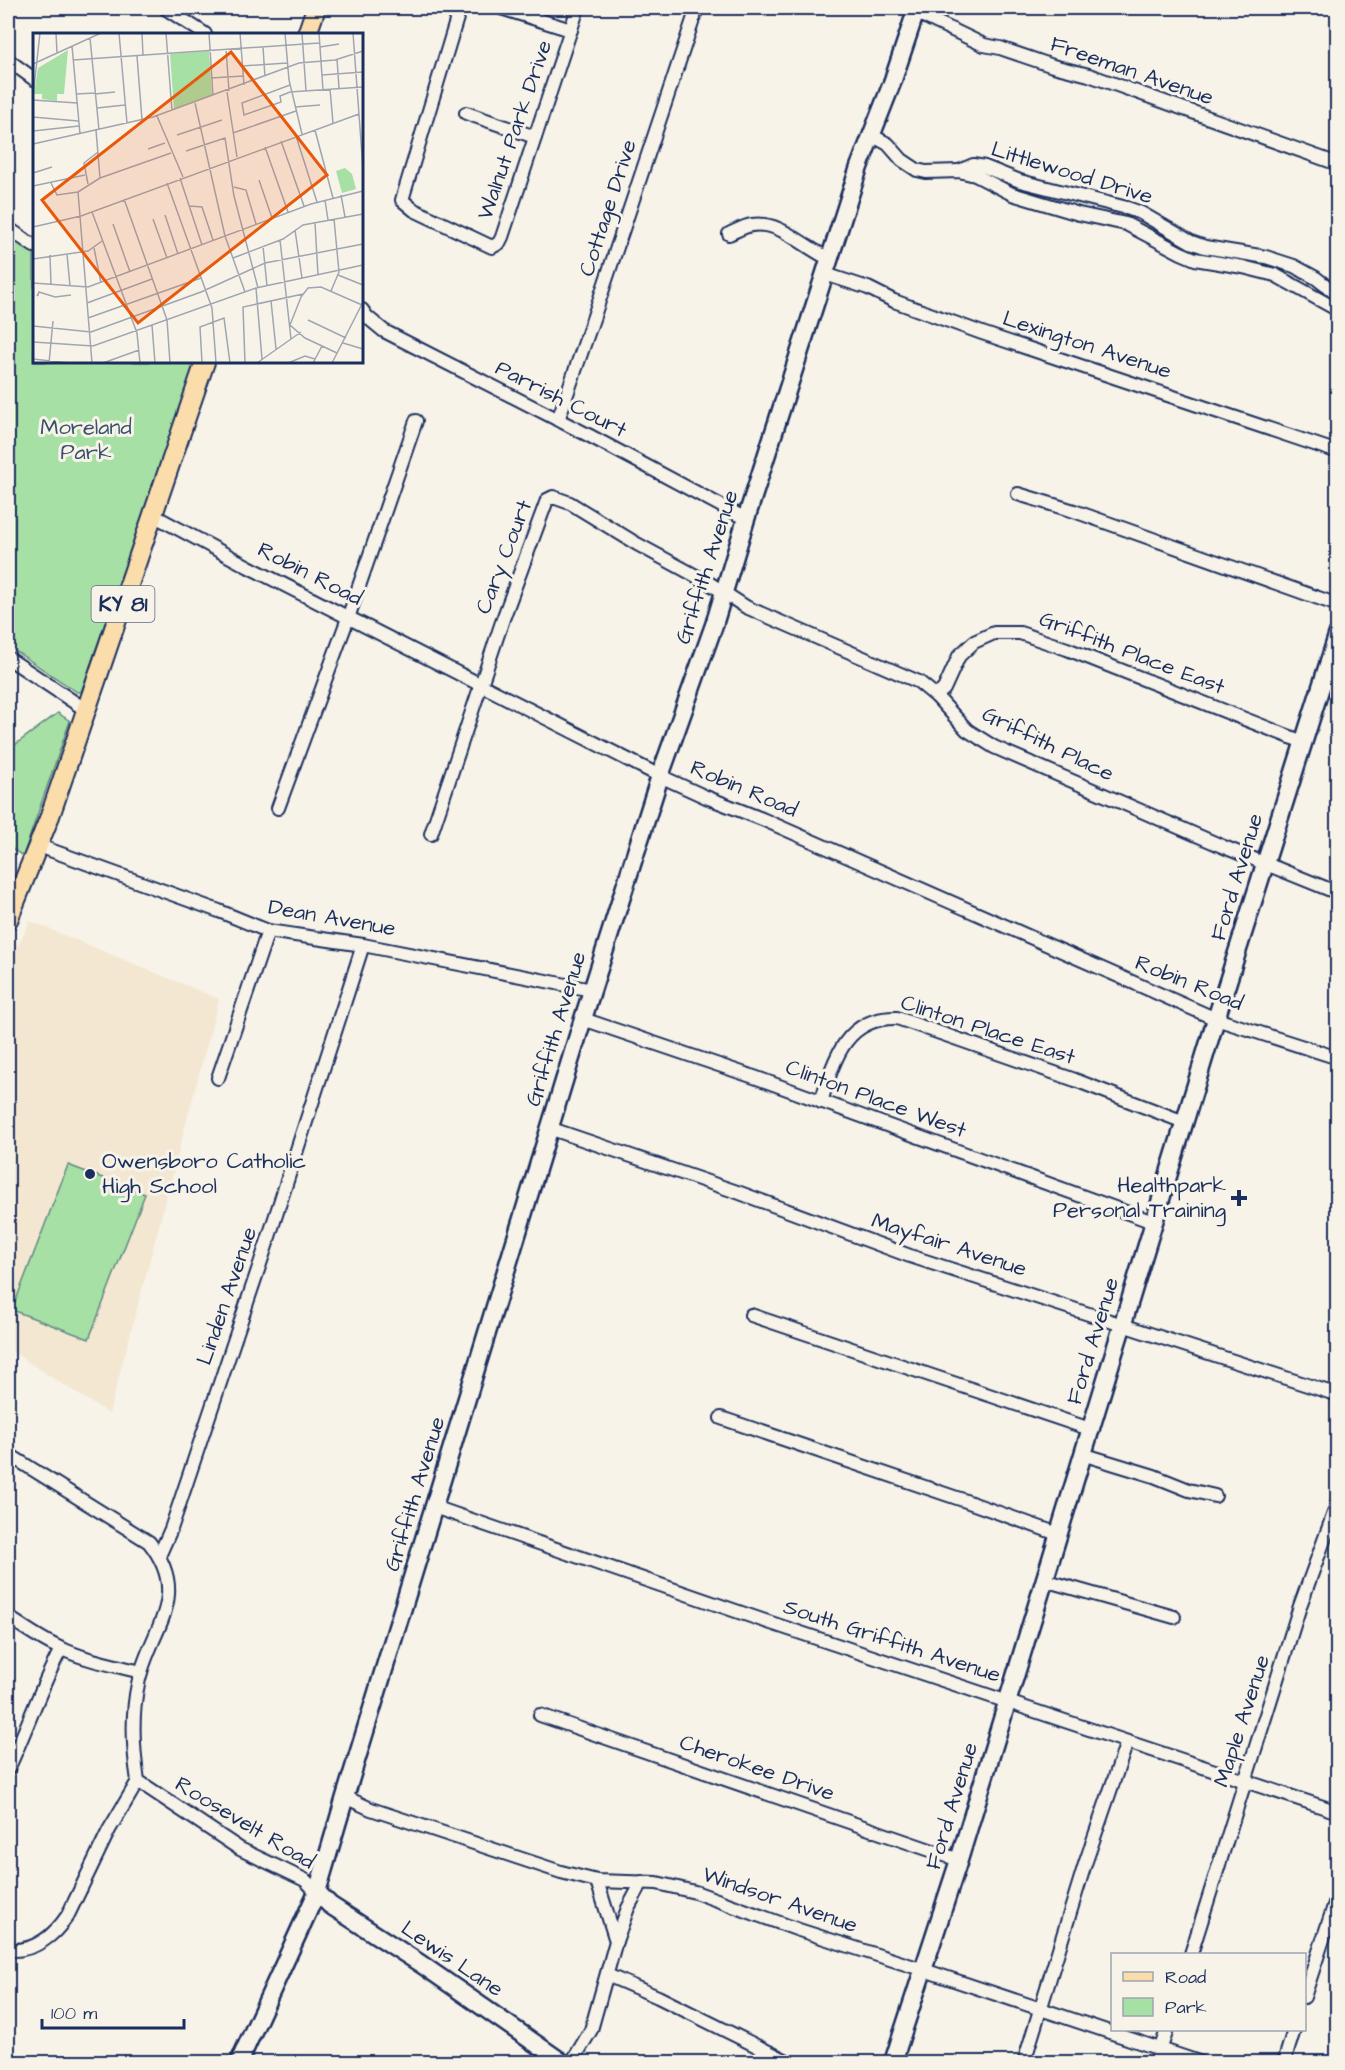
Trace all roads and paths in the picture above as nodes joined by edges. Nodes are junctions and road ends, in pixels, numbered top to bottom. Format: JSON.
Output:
{"nodes":[{"id":1,"x":165,"y":8,"type":"edge"},
{"id":2,"x":316,"y":8,"type":"edge"},
{"id":3,"x":460,"y":8,"type":"edge"},
{"id":4,"x":501,"y":8,"type":"edge"},
{"id":5,"x":578,"y":8,"type":"edge"},
{"id":6,"x":697,"y":8,"type":"edge"},
{"id":7,"x":916,"y":10,"type":"edge"},
{"id":8,"x":571,"y":30,"type":"junction"},
{"id":9,"x":203,"y":33,"type":"edge"},
{"id":10,"x":307,"y":33,"type":"edge"},
{"id":11,"x":8,"y":60,"type":"edge"},
{"id":12,"x":33,"y":78,"type":"edge"},
{"id":13,"x":466,"y":113,"type":"dead end"},
{"id":14,"x":872,"y":135,"type":"junction"},
{"id":15,"x":535,"y":137,"type":"junction"},
{"id":16,"x":1338,"y":164,"type":"edge"},
{"id":17,"x":959,"y":171,"type":"junction"},
{"id":18,"x":8,"y":228,"type":"edge"},
{"id":19,"x":729,"y":234,"type":"dead end"},
{"id":20,"x":33,"y":245,"type":"edge"},
{"id":21,"x":828,"y":266,"type":"junction"},
{"id":22,"x":1338,"y":295,"type":"edge"},
{"id":23,"x":1338,"y":310,"type":"edge"},
{"id":24,"x":363,"y":311,"type":"edge"},
{"id":25,"x":205,"y":363,"type":"edge"},
{"id":26,"x":558,"y":420,"type":"junction"},
{"id":27,"x":416,"y":421,"type":"dead end"},
{"id":28,"x":1338,"y":452,"type":"edge"},
{"id":29,"x":1018,"y":494,"type":"dead end"},
{"id":30,"x":153,"y":515,"type":"junction"},
{"id":31,"x":746,"y":519,"type":"junction"},
{"id":32,"x":723,"y":593,"type":"junction"},
{"id":33,"x":1338,"y":605,"type":"edge"},
{"id":34,"x":348,"y":618,"type":"junction"},
{"id":35,"x":1338,"y":633,"type":"edge"},
{"id":36,"x":8,"y":658,"type":"edge"},
{"id":37,"x":481,"y":684,"type":"junction"},
{"id":38,"x":936,"y":696,"type":"junction"},
{"id":39,"x":86,"y":710,"type":"junction"},
{"id":40,"x":1303,"y":742,"type":"junction"},
{"id":41,"x":660,"y":776,"type":"junction"},
{"id":42,"x":278,"y":808,"type":"dead end"},
{"id":43,"x":431,"y":834,"type":"dead end"},
{"id":44,"x":39,"y":846,"type":"junction"},
{"id":45,"x":1265,"y":863,"type":"junction"},
{"id":46,"x":1338,"y":893,"type":"edge"},
{"id":47,"x":8,"y":920,"type":"edge"},
{"id":48,"x":268,"y":931,"type":"junction"},
{"id":49,"x":363,"y":945,"type":"junction"},
{"id":50,"x":592,"y":990,"type":"junction"},
{"id":51,"x":583,"y":1019,"type":"junction"},
{"id":52,"x":1216,"y":1019,"type":"junction"},
{"id":53,"x":1338,"y":1058,"type":"edge"},
{"id":54,"x":218,"y":1078,"type":"dead end"},
{"id":55,"x":822,"y":1102,"type":"junction"},
{"id":56,"x":1184,"y":1122,"type":"junction"},
{"id":57,"x":549,"y":1128,"type":"junction"},
{"id":58,"x":1153,"y":1222,"type":"junction"},
{"id":59,"x":751,"y":1315,"type":"dead end"},
{"id":60,"x":1122,"y":1325,"type":"junction"},
{"id":61,"x":1338,"y":1395,"type":"edge"},
{"id":62,"x":721,"y":1419,"type":"dead end"},
{"id":63,"x":1090,"y":1429,"type":"junction"},
{"id":64,"x":8,"y":1454,"type":"edge"},
{"id":65,"x":1082,"y":1454,"type":"junction"},
{"id":66,"x":1215,"y":1496,"type":"dead end"},
{"id":67,"x":1338,"y":1502,"type":"edge"},
{"id":68,"x":434,"y":1507,"type":"junction"},
{"id":69,"x":1058,"y":1534,"type":"junction"},
{"id":70,"x":159,"y":1556,"type":"junction"},
{"id":71,"x":1044,"y":1580,"type":"junction"},
{"id":72,"x":8,"y":1617,"type":"edge"},
{"id":73,"x":1174,"y":1617,"type":"dead end"},
{"id":74,"x":61,"y":1649,"type":"junction"},
{"id":75,"x":141,"y":1672,"type":"junction"},
{"id":76,"x":1008,"y":1701,"type":"junction"},
{"id":77,"x":540,"y":1716,"type":"dead end"},
{"id":78,"x":1127,"y":1742,"type":"junction"},
{"id":79,"x":8,"y":1769,"type":"edge"},
{"id":80,"x":1244,"y":1780,"type":"junction"},
{"id":81,"x":138,"y":1781,"type":"junction"},
{"id":82,"x":345,"y":1797,"type":"junction"},
{"id":83,"x":1338,"y":1812,"type":"edge"},
{"id":84,"x":959,"y":1860,"type":"junction"},
{"id":85,"x":597,"y":1881,"type":"junction"},
{"id":86,"x":642,"y":1882,"type":"junction"},
{"id":87,"x":317,"y":1892,"type":"junction"},
{"id":88,"x":1338,"y":1894,"type":"edge"},
{"id":89,"x":616,"y":1941,"type":"junction"},
{"id":90,"x":8,"y":1950,"type":"edge"},
{"id":91,"x":1191,"y":1953,"type":"edge"},
{"id":92,"x":924,"y":1970,"type":"junction"},
{"id":93,"x":607,"y":1975,"type":"junction"},
{"id":94,"x":1306,"y":1994,"type":"edge"},
{"id":95,"x":1041,"y":2010,"type":"junction"},
{"id":96,"x":1167,"y":2031,"type":"edge"},
{"id":97,"x":1294,"y":2031,"type":"edge"},
{"id":98,"x":1161,"y":2049,"type":"junction"},
{"id":99,"x":239,"y":2062,"type":"edge"},
{"id":100,"x":562,"y":2062,"type":"edge"},
{"id":101,"x":572,"y":2062,"type":"edge"},
{"id":102,"x":789,"y":2062,"type":"edge"},
{"id":103,"x":893,"y":2062,"type":"edge"},
{"id":104,"x":1024,"y":2062,"type":"edge"},
{"id":105,"x":1156,"y":2062,"type":"edge"},
{"id":106,"x":1199,"y":2062,"type":"edge"},
{"id":107,"x":1284,"y":2062,"type":"edge"}],
"edges":[{"from":1,"to":9,"type":"street"},
{"from":2,"to":10,"type":"main road"},
{"from":3,"to":15,"type":"street","name":"Walnut Park Drive"},
{"from":4,"to":8,"type":"street"},
{"from":5,"to":8,"type":"street","name":"Walnut Park Drive"},
{"from":6,"to":26,"type":"street","name":"Cottage Drive"},
{"from":7,"to":14,"type":"street","name":"Griffith Avenue"},
{"from":7,"to":16,"type":"street","name":"Freeman Avenue"},
{"from":8,"to":15,"type":"street","name":"Walnut Park Drive"},
{"from":11,"to":12,"type":"street"},
{"from":13,"to":15,"type":"street"},
{"from":14,"to":17,"type":"street","name":"Littlewood Drive"},
{"from":14,"to":21,"type":"street","name":"Griffith Avenue"},
{"from":17,"to":22,"type":"street","name":"Littlewood Drive"},
{"from":17,"to":23,"type":"street","name":"Littlewood Drive"},
{"from":18,"to":20,"type":"street"},
{"from":19,"to":21,"type":"street","name":"Lexington Avenue"},
{"from":21,"to":28,"type":"street","name":"Lexington Avenue"},
{"from":21,"to":31,"type":"street","name":"Griffith Avenue"},
{"from":24,"to":26,"type":"street","name":"Parrish Court"},
{"from":25,"to":30,"type":"main road","number":"KY 81"},
{"from":26,"to":31,"type":"street","name":"Parrish Court"},
{"from":27,"to":34,"type":"street"},
{"from":29,"to":33,"type":"street"},
{"from":30,"to":34,"type":"street","name":"Robin Road"},
{"from":30,"to":39,"type":"main road","number":"KY 81"},
{"from":31,"to":32,"type":"street","name":"Griffith Avenue"},
{"from":32,"to":37,"type":"street","name":"Cary Court"},
{"from":32,"to":38,"type":"street","name":"Griffith Place"},
{"from":32,"to":41,"type":"street","name":"Griffith Avenue"},
{"from":34,"to":37,"type":"street","name":"Robin Road"},
{"from":34,"to":42,"type":"street"},
{"from":35,"to":40,"type":"street","name":"Ford Avenue"},
{"from":36,"to":39,"type":"street"},
{"from":37,"to":41,"type":"street","name":"Robin Road"},
{"from":37,"to":43,"type":"street"},
{"from":38,"to":40,"type":"street","name":"Griffith Place East"},
{"from":38,"to":45,"type":"street","name":"Griffith Place"},
{"from":39,"to":44,"type":"main road","number":"KY 81"},
{"from":40,"to":45,"type":"street","name":"Ford Avenue"},
{"from":41,"to":50,"type":"street","name":"Griffith Avenue"},
{"from":41,"to":52,"type":"street","name":"Robin Road"},
{"from":44,"to":47,"type":"main road","number":"KY 81"},
{"from":44,"to":48,"type":"street","name":"Dean Avenue"},
{"from":45,"to":46,"type":"street","name":"Griffith Place"},
{"from":45,"to":52,"type":"street","name":"Ford Avenue"},
{"from":48,"to":49,"type":"street","name":"Dean Avenue"},
{"from":48,"to":54,"type":"street"},
{"from":49,"to":50,"type":"street","name":"Dean Avenue"},
{"from":49,"to":70,"type":"street","name":"Linden Avenue"},
{"from":50,"to":51,"type":"street","name":"Griffith Avenue"},
{"from":51,"to":55,"type":"street","name":"Clinton Place West"},
{"from":51,"to":57,"type":"street","name":"Griffith Avenue"},
{"from":52,"to":53,"type":"street","name":"Robin Road"},
{"from":52,"to":56,"type":"street","name":"Ford Avenue"},
{"from":55,"to":56,"type":"street","name":"Clinton Place East"},
{"from":55,"to":58,"type":"street","name":"Clinton Place West"},
{"from":56,"to":58,"type":"street","name":"Ford Avenue"},
{"from":57,"to":60,"type":"street","name":"Mayfair Avenue"},
{"from":57,"to":68,"type":"street","name":"Griffith Avenue"},
{"from":58,"to":60,"type":"street","name":"Ford Avenue"},
{"from":59,"to":63,"type":"street"},
{"from":60,"to":61,"type":"street","name":"Mayfair Avenue"},
{"from":60,"to":63,"type":"street","name":"Ford Avenue"},
{"from":62,"to":69,"type":"street"},
{"from":63,"to":65,"type":"street","name":"Ford Avenue"},
{"from":64,"to":70,"type":"street"},
{"from":65,"to":66,"type":"street"},
{"from":65,"to":69,"type":"street","name":"Ford Avenue"},
{"from":67,"to":80,"type":"street","name":"Maple Avenue"},
{"from":68,"to":76,"type":"street","name":"South Griffith Avenue"},
{"from":68,"to":82,"type":"street","name":"Griffith Avenue"},
{"from":69,"to":71,"type":"street","name":"Ford Avenue"},
{"from":70,"to":75,"type":"street"},
{"from":71,"to":73,"type":"street"},
{"from":71,"to":76,"type":"street","name":"Ford Avenue"},
{"from":72,"to":74,"type":"street"},
{"from":74,"to":75,"type":"street"},
{"from":74,"to":79,"type":"street"},
{"from":75,"to":81,"type":"street"},
{"from":76,"to":78,"type":"street","name":"South Griffith Avenue"},
{"from":76,"to":84,"type":"street","name":"Ford Avenue"},
{"from":77,"to":84,"type":"street","name":"Cherokee Drive"},
{"from":78,"to":80,"type":"street","name":"South Griffith Avenue"},
{"from":78,"to":95,"type":"street"},
{"from":80,"to":83,"type":"street","name":"South Griffith Avenue"},
{"from":80,"to":91,"type":"street","name":"Maple Avenue"},
{"from":81,"to":87,"type":"street","name":"Roosevelt Road"},
{"from":81,"to":90,"type":"street"},
{"from":82,"to":85,"type":"street","name":"Windsor Avenue"},
{"from":82,"to":87,"type":"street","name":"Griffith Avenue"},
{"from":84,"to":92,"type":"street","name":"Ford Avenue"},
{"from":85,"to":86,"type":"street","name":"Windsor Avenue"},
{"from":85,"to":89,"type":"street"},
{"from":86,"to":89,"type":"street"},
{"from":86,"to":92,"type":"street","name":"Windsor Avenue"},
{"from":87,"to":99,"type":"street","name":"Griffith Avenue"},
{"from":87,"to":100,"type":"street","name":"Lewis Lane"},
{"from":88,"to":94,"type":"street"},
{"from":89,"to":93,"type":"street"},
{"from":92,"to":95,"type":"street","name":"Windsor Avenue"},
{"from":92,"to":103,"type":"street","name":"Ford Avenue"},
{"from":93,"to":101,"type":"street"},
{"from":93,"to":102,"type":"street"},
{"from":95,"to":98,"type":"street","name":"Windsor Avenue"},
{"from":95,"to":104,"type":"street"},
{"from":96,"to":98,"type":"street"},
{"from":97,"to":107,"type":"street"},
{"from":98,"to":105,"type":"street"},
{"from":98,"to":106,"type":"street","name":"Windsor Avenue"}]}
